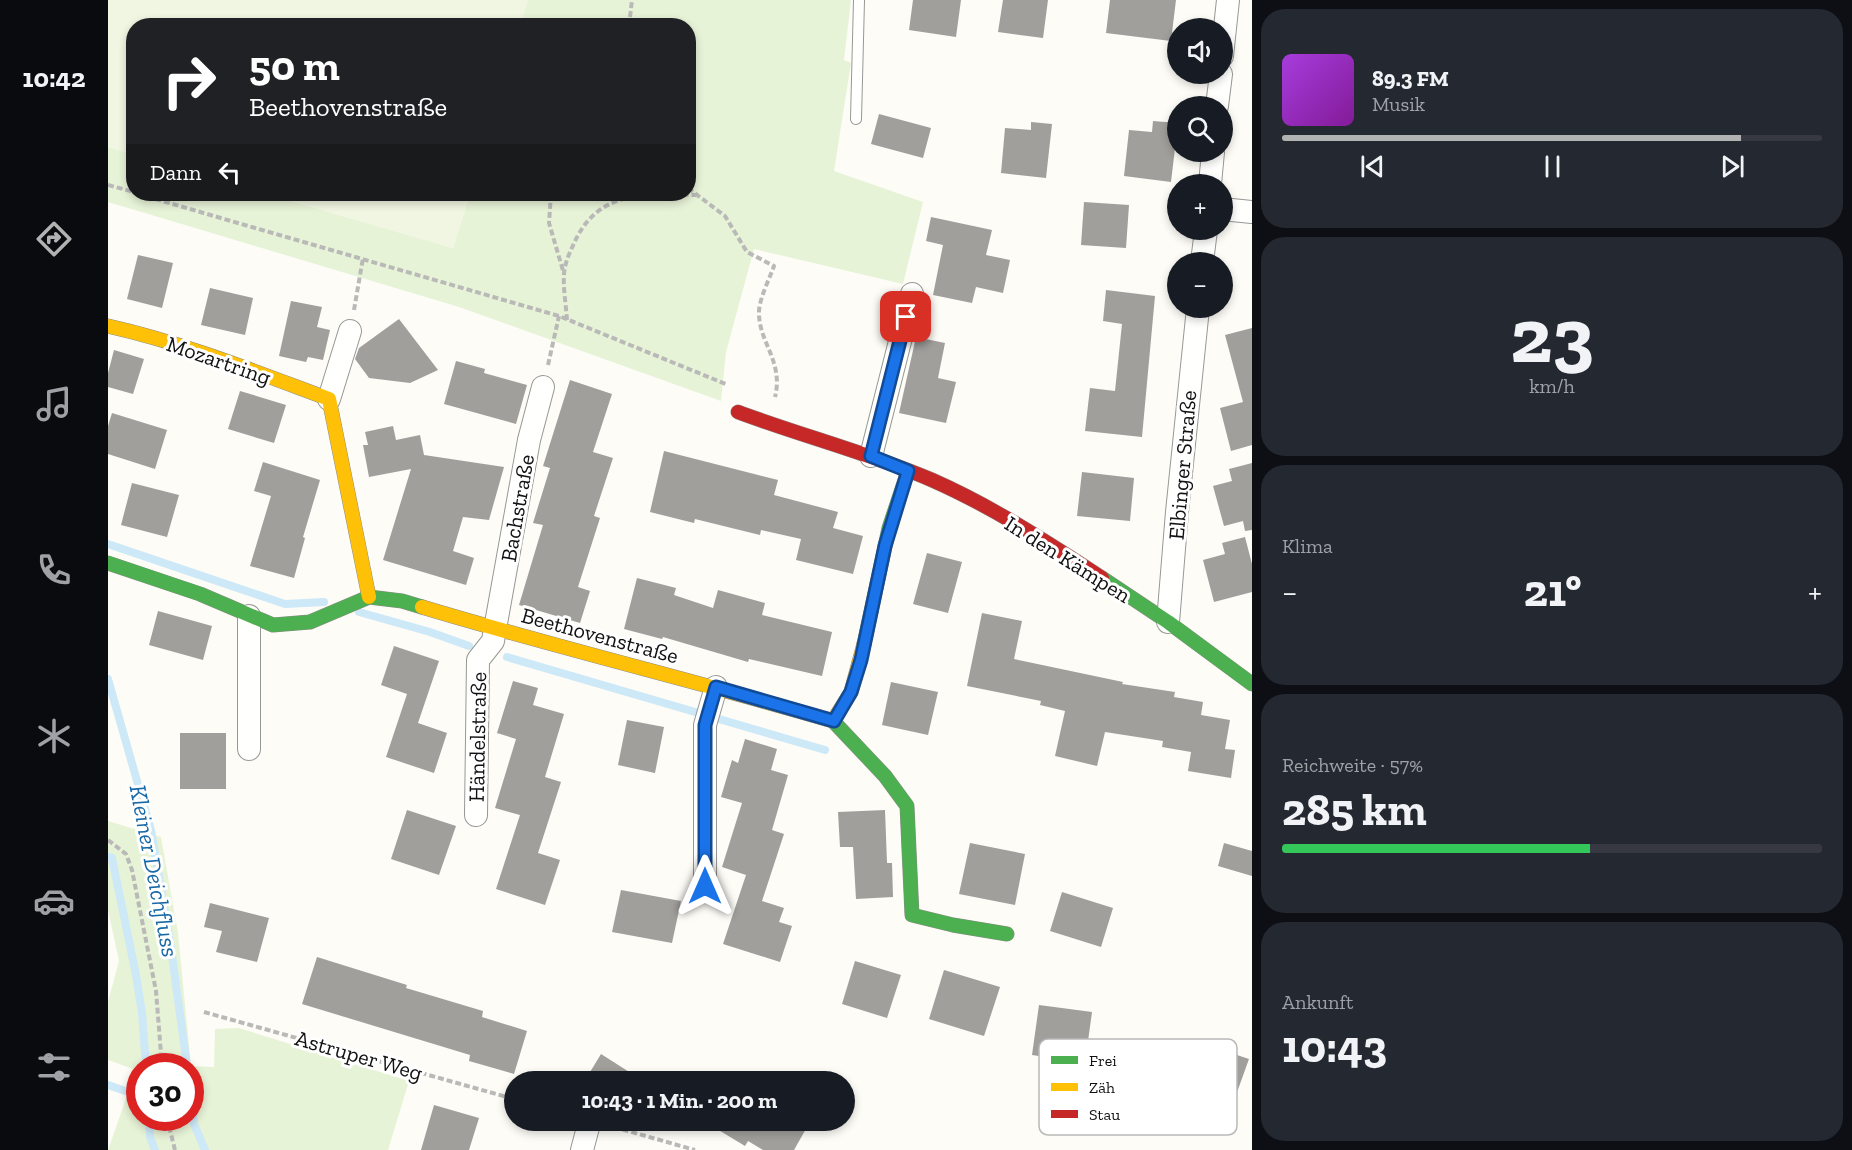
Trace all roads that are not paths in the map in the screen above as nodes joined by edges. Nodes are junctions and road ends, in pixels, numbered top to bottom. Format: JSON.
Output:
{"nodes":[{"id":1,"x":859,"y":0,"type":"edge"},
{"id":2,"x":1228,"y":0,"type":"edge"},
{"id":3,"x":1226,"y":18,"type":"edge"},
{"id":4,"x":856,"y":120,"type":"dead end"},
{"id":5,"x":1233,"y":210,"type":"edge"},
{"id":6,"x":1252,"y":212,"type":"edge"},
{"id":7,"x":912,"y":294,"type":"dead end"},
{"id":8,"x":1197,"y":318,"type":"edge"},
{"id":9,"x":108,"y":326,"type":"edge"},
{"id":10,"x":350,"y":331,"type":"road end"},
{"id":11,"x":543,"y":387,"type":"road end"},
{"id":12,"x":329,"y":399,"type":"junction"},
{"id":13,"x":738,"y":411,"type":"road end"},
{"id":14,"x":871,"y":456,"type":"junction"},
{"id":15,"x":908,"y":471,"type":"junction"},
{"id":16,"x":108,"y":563,"type":"edge"},
{"id":17,"x":363,"y":599,"type":"junction"},
{"id":18,"x":249,"y":616,"type":"junction"},
{"id":19,"x":1168,"y":622,"type":"junction"},
{"id":20,"x":495,"y":629,"type":"junction"},
{"id":21,"x":1252,"y":684,"type":"edge"},
{"id":22,"x":710,"y":706,"type":"junction"},
{"id":23,"x":834,"y":721,"type":"junction"},
{"id":24,"x":249,"y":749,"type":"dead end"},
{"id":25,"x":476,"y":815,"type":"dead end"},
{"id":26,"x":705,"y":886,"type":"dead end"},
{"id":27,"x":1007,"y":934,"type":"dead end"},
{"id":28,"x":592,"y":1131,"type":"edge"},
{"id":29,"x":582,"y":1150,"type":"edge"}],
"edges":[{"from":1,"to":4,"type":"lane"},
{"from":2,"to":3,"type":"street"},
{"from":5,"to":6,"type":"street"},
{"from":7,"to":14,"type":"street"},
{"from":8,"to":19,"type":"street","name":"Elbinger Straße"},
{"from":9,"to":12,"type":"street","name":"Mozartring"},
{"from":10,"to":12,"type":"street"},
{"from":11,"to":20,"type":"street","name":"Bachstraße"},
{"from":12,"to":17,"type":"street"},
{"from":13,"to":14,"type":"street","name":"In den Kämpen"},
{"from":14,"to":15,"type":"street","name":"In den Kämpen"},
{"from":15,"to":19,"type":"street","name":"In den Kämpen"},
{"from":15,"to":23,"type":"street"},
{"from":16,"to":18,"type":"street"},
{"from":17,"to":18,"type":"street"},
{"from":17,"to":20,"type":"street","name":"Beethovenstraße"},
{"from":18,"to":24,"type":"street"},
{"from":19,"to":21,"type":"street","name":"In den Kämpen"},
{"from":20,"to":22,"type":"street","name":"Beethovenstraße"},
{"from":20,"to":25,"type":"street","name":"Händelstraße"},
{"from":22,"to":23,"type":"street","name":"Beethovenstraße"},
{"from":22,"to":26,"type":"street"},
{"from":23,"to":27,"type":"street"},
{"from":28,"to":29,"type":"street"}]}
